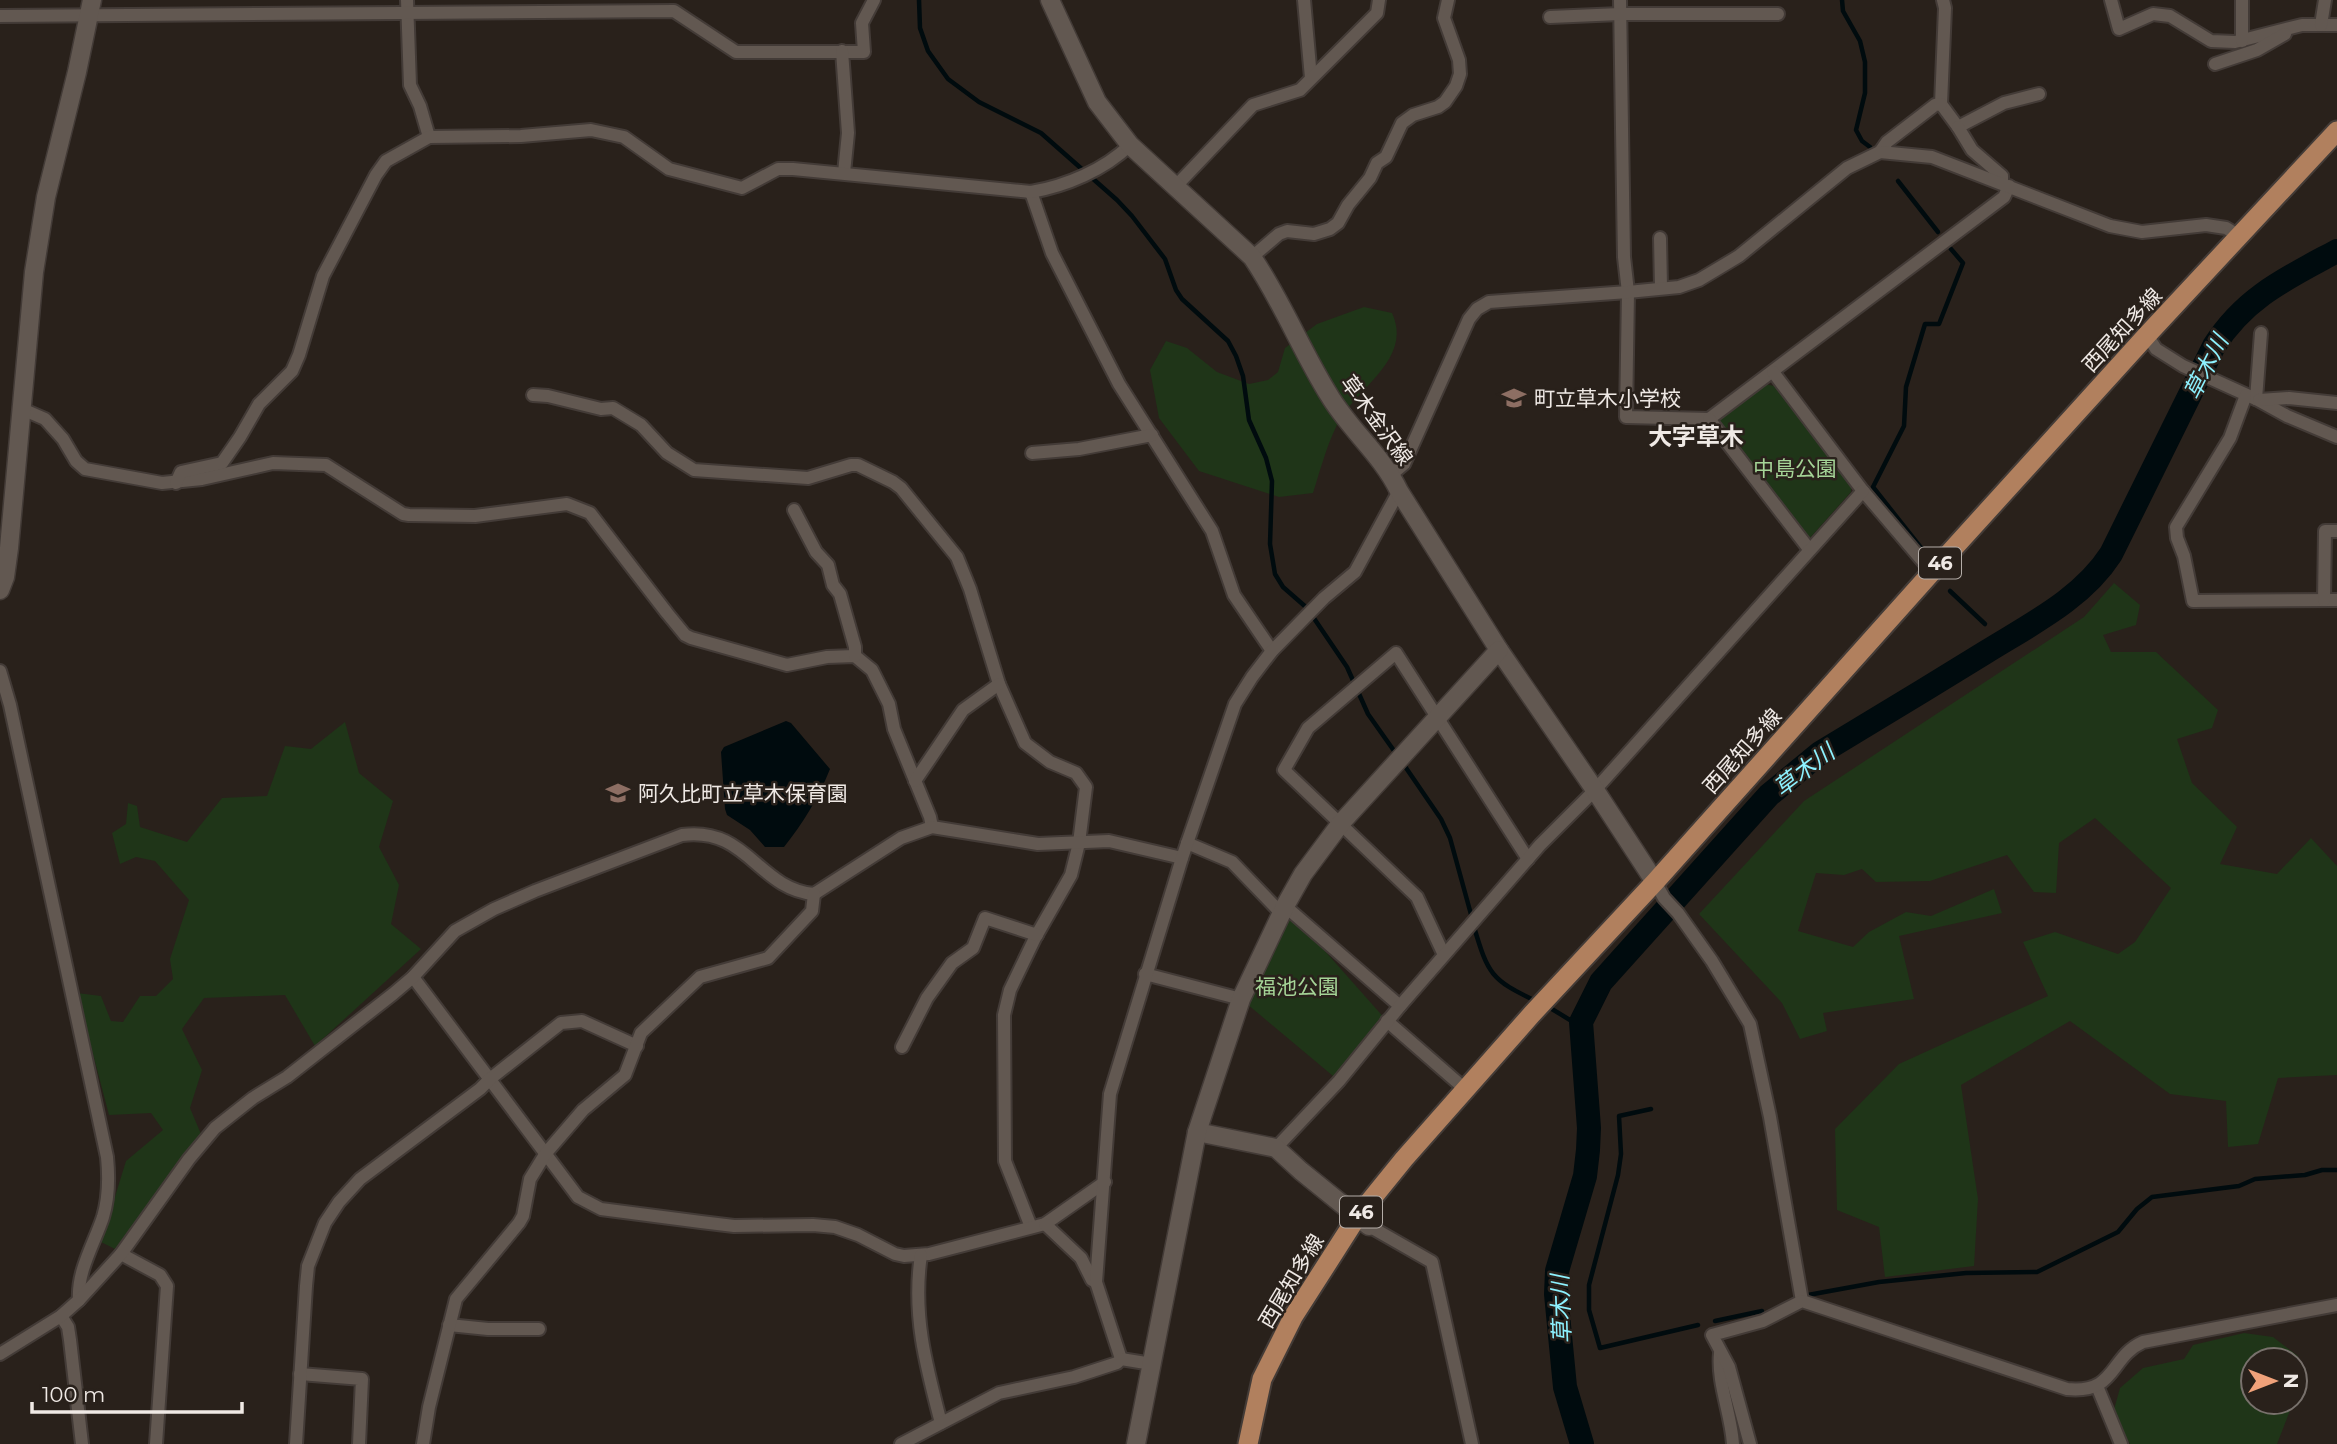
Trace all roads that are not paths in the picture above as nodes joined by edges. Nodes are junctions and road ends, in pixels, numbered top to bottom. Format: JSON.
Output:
{"nodes":[{"id":1,"x":874,"y":0,"type":"edge"},
{"id":2,"x":1049,"y":0,"type":"edge"},
{"id":3,"x":1304,"y":0,"type":"edge"},
{"id":4,"x":1379,"y":0,"type":"edge"},
{"id":5,"x":1448,"y":0,"type":"edge"},
{"id":6,"x":1619,"y":0,"type":"edge"},
{"id":7,"x":1943,"y":0,"type":"edge"},
{"id":8,"x":2111,"y":0,"type":"edge"},
{"id":9,"x":2242,"y":0,"type":"edge"},
{"id":10,"x":2325,"y":0,"type":"edge"},
{"id":11,"x":641,"y":5,"type":"edge"},
{"id":12,"x":407,"y":6,"type":"edge"},
{"id":13,"x":90,"y":7,"type":"edge"},
{"id":14,"x":1620,"y":14,"type":"junction"},
{"id":15,"x":1778,"y":14,"type":"dead end"},
{"id":16,"x":0,"y":16,"type":"edge"},
{"id":17,"x":1550,"y":17,"type":"dead end"},
{"id":18,"x":2321,"y":25,"type":"junction"},
{"id":19,"x":2337,"y":25,"type":"edge"},
{"id":20,"x":2287,"y":29,"type":"junction"},
{"id":21,"x":2242,"y":41,"type":"junction"},
{"id":22,"x":842,"y":51,"type":"junction"},
{"id":23,"x":2215,"y":64,"type":"dead end"},
{"id":24,"x":1311,"y":78,"type":"junction"},
{"id":25,"x":2039,"y":94,"type":"dead end"},
{"id":26,"x":1941,"y":104,"type":"junction"},
{"id":27,"x":1958,"y":127,"type":"junction"},
{"id":28,"x":2337,"y":131,"type":"edge"},
{"id":29,"x":429,"y":137,"type":"junction"},
{"id":30,"x":1130,"y":145,"type":"junction"},
{"id":31,"x":1880,"y":152,"type":"junction"},
{"id":32,"x":844,"y":173,"type":"junction"},
{"id":33,"x":2006,"y":185,"type":"junction"},
{"id":34,"x":1176,"y":186,"type":"junction"},
{"id":35,"x":1031,"y":191,"type":"junction"},
{"id":36,"x":2241,"y":237,"type":"junction"},
{"id":37,"x":1660,"y":238,"type":"dead end"},
{"id":38,"x":1252,"y":257,"type":"junction"},
{"id":39,"x":1661,"y":287,"type":"junction"},
{"id":40,"x":1628,"y":292,"type":"junction"},
{"id":41,"x":2261,"y":333,"type":"dead end"},
{"id":42,"x":2147,"y":335,"type":"junction"},
{"id":43,"x":1773,"y":372,"type":"junction"},
{"id":44,"x":533,"y":395,"type":"dead end"},
{"id":45,"x":2253,"y":398,"type":"junction"},
{"id":46,"x":2337,"y":403,"type":"edge"},
{"id":47,"x":22,"y":409,"type":"junction"},
{"id":48,"x":1709,"y":419,"type":"junction"},
{"id":49,"x":1152,"y":435,"type":"junction"},
{"id":50,"x":2337,"y":437,"type":"edge"},
{"id":51,"x":1032,"y":453,"type":"dead end"},
{"id":52,"x":176,"y":482,"type":"junction"},
{"id":53,"x":1395,"y":483,"type":"junction"},
{"id":54,"x":1863,"y":491,"type":"junction"},
{"id":55,"x":794,"y":510,"type":"dead end"},
{"id":56,"x":2337,"y":531,"type":"edge"},
{"id":57,"x":1809,"y":549,"type":"junction"},
{"id":58,"x":1932,"y":572,"type":"junction"},
{"id":59,"x":0,"y":590,"type":"edge"},
{"id":60,"x":2331,"y":600,"type":"edge"},
{"id":61,"x":1499,"y":650,"type":"junction"},
{"id":62,"x":1272,"y":651,"type":"junction"},
{"id":63,"x":855,"y":656,"type":"junction"},
{"id":64,"x":0,"y":671,"type":"edge"},
{"id":65,"x":999,"y":684,"type":"junction"},
{"id":66,"x":1438,"y":716,"type":"junction"},
{"id":67,"x":915,"y":781,"type":"junction"},
{"id":68,"x":1595,"y":790,"type":"junction"},
{"id":69,"x":1341,"y":823,"type":"junction"},
{"id":70,"x":932,"y":827,"type":"junction"},
{"id":71,"x":1079,"y":843,"type":"junction"},
{"id":72,"x":1187,"y":843,"type":"junction"},
{"id":73,"x":1182,"y":858,"type":"junction"},
{"id":74,"x":1528,"y":859,"type":"junction"},
{"id":75,"x":1660,"y":890,"type":"junction"},
{"id":76,"x":814,"y":894,"type":"junction"},
{"id":77,"x":1283,"y":909,"type":"junction"},
{"id":78,"x":1037,"y":935,"type":"junction"},
{"id":79,"x":1444,"y":955,"type":"junction"},
{"id":80,"x":1145,"y":974,"type":"junction"},
{"id":81,"x":413,"y":977,"type":"junction"},
{"id":82,"x":1241,"y":999,"type":"junction"},
{"id":83,"x":1400,"y":1006,"type":"junction"},
{"id":84,"x":1387,"y":1021,"type":"junction"},
{"id":85,"x":637,"y":1045,"type":"junction"},
{"id":86,"x":902,"y":1047,"type":"dead end"},
{"id":87,"x":490,"y":1079,"type":"junction"},
{"id":88,"x":1465,"y":1089,"type":"junction"},
{"id":89,"x":1197,"y":1132,"type":"junction"},
{"id":90,"x":1276,"y":1148,"type":"junction"},
{"id":91,"x":546,"y":1153,"type":"junction"},
{"id":92,"x":1105,"y":1182,"type":"junction"},
{"id":93,"x":1363,"y":1222,"type":"junction"},
{"id":94,"x":1038,"y":1225,"type":"junction"},
{"id":95,"x":121,"y":1254,"type":"junction"},
{"id":96,"x":921,"y":1255,"type":"junction"},
{"id":97,"x":1096,"y":1282,"type":"junction"},
{"id":98,"x":79,"y":1300,"type":"junction"},
{"id":99,"x":1802,"y":1301,"type":"junction"},
{"id":100,"x":2337,"y":1305,"type":"edge"},
{"id":101,"x":61,"y":1316,"type":"junction"},
{"id":102,"x":449,"y":1325,"type":"junction"},
{"id":103,"x":539,"y":1329,"type":"dead end"},
{"id":104,"x":1720,"y":1352,"type":"junction"},
{"id":105,"x":0,"y":1354,"type":"edge"},
{"id":106,"x":1121,"y":1359,"type":"junction"},
{"id":107,"x":1152,"y":1364,"type":"junction"},
{"id":108,"x":300,"y":1374,"type":"junction"},
{"id":109,"x":2097,"y":1386,"type":"junction"},
{"id":110,"x":941,"y":1423,"type":"junction"},
{"id":111,"x":82,"y":1444,"type":"edge"},
{"id":112,"x":156,"y":1444,"type":"edge"},
{"id":113,"x":296,"y":1444,"type":"edge"},
{"id":114,"x":359,"y":1444,"type":"edge"},
{"id":115,"x":424,"y":1444,"type":"edge"},
{"id":116,"x":901,"y":1444,"type":"edge"},
{"id":117,"x":1136,"y":1444,"type":"edge"},
{"id":118,"x":1248,"y":1444,"type":"edge"},
{"id":119,"x":1472,"y":1444,"type":"edge"},
{"id":120,"x":1732,"y":1444,"type":"edge"},
{"id":121,"x":1750,"y":1444,"type":"edge"},
{"id":122,"x":2120,"y":1444,"type":"edge"}],
"edges":[{"from":1,"to":22,"type":"street"},
{"from":2,"to":30,"type":"street","name":"草木金沢線"},
{"from":3,"to":24,"type":"street"},
{"from":4,"to":24,"type":"street"},
{"from":5,"to":38,"type":"street"},
{"from":6,"to":14,"type":"street"},
{"from":7,"to":26,"type":"street"},
{"from":8,"to":21,"type":"street"},
{"from":9,"to":21,"type":"street"},
{"from":10,"to":18,"type":"street"},
{"from":11,"to":12,"type":"street"},
{"from":11,"to":22,"type":"street"},
{"from":12,"to":13,"type":"street"},
{"from":12,"to":29,"type":"street"},
{"from":13,"to":16,"type":"street"},
{"from":13,"to":47,"type":"street"},
{"from":14,"to":15,"type":"street"},
{"from":14,"to":17,"type":"street"},
{"from":14,"to":40,"type":"street"},
{"from":18,"to":19,"type":"street"},
{"from":18,"to":20,"type":"street"},
{"from":20,"to":21,"type":"street"},
{"from":20,"to":23,"type":"street"},
{"from":22,"to":32,"type":"street"},
{"from":24,"to":34,"type":"street"},
{"from":25,"to":27,"type":"street"},
{"from":26,"to":27,"type":"street"},
{"from":26,"to":31,"type":"street"},
{"from":27,"to":33,"type":"street"},
{"from":28,"to":36,"type":"main road","name":"西尾知多線","number":"46"},
{"from":29,"to":32,"type":"street"},
{"from":29,"to":52,"type":"street"},
{"from":30,"to":34,"type":"street","name":"草木金沢線"},
{"from":30,"to":35,"type":"street"},
{"from":31,"to":33,"type":"street"},
{"from":31,"to":39,"type":"street"},
{"from":32,"to":35,"type":"street"},
{"from":33,"to":36,"type":"street"},
{"from":33,"to":43,"type":"street"},
{"from":34,"to":38,"type":"street","name":"草木金沢線"},
{"from":35,"to":49,"type":"street"},
{"from":36,"to":42,"type":"main road","name":"西尾知多線","number":"46"},
{"from":37,"to":39,"type":"street"},
{"from":38,"to":53,"type":"street","name":"草木金沢線"},
{"from":39,"to":40,"type":"street"},
{"from":40,"to":48,"type":"street"},
{"from":40,"to":53,"type":"street"},
{"from":41,"to":45,"type":"street"},
{"from":42,"to":45,"type":"street"},
{"from":42,"to":58,"type":"main road","name":"西尾知多線","number":"46"},
{"from":43,"to":48,"type":"street"},
{"from":43,"to":54,"type":"street"},
{"from":44,"to":65,"type":"street"},
{"from":45,"to":46,"type":"street"},
{"from":45,"to":50,"type":"street"},
{"from":45,"to":60,"type":"street"},
{"from":47,"to":52,"type":"street"},
{"from":47,"to":59,"type":"street"},
{"from":48,"to":57,"type":"street"},
{"from":49,"to":51,"type":"street"},
{"from":49,"to":62,"type":"street"},
{"from":52,"to":63,"type":"street"},
{"from":53,"to":61,"type":"street","name":"草木金沢線"},
{"from":53,"to":62,"type":"street"},
{"from":54,"to":57,"type":"street"},
{"from":54,"to":58,"type":"street"},
{"from":55,"to":63,"type":"street"},
{"from":56,"to":60,"type":"street"},
{"from":57,"to":68,"type":"street"},
{"from":58,"to":75,"type":"main road","name":"西尾知多線","number":"46"},
{"from":61,"to":66,"type":"street"},
{"from":61,"to":68,"type":"street","name":"草木金沢線"},
{"from":62,"to":72,"type":"street"},
{"from":63,"to":67,"type":"street"},
{"from":64,"to":98,"type":"street"},
{"from":65,"to":67,"type":"street"},
{"from":65,"to":71,"type":"street"},
{"from":66,"to":69,"type":"street"},
{"from":66,"to":69,"type":"street"},
{"from":66,"to":74,"type":"street"},
{"from":67,"to":70,"type":"street"},
{"from":68,"to":74,"type":"street"},
{"from":68,"to":75,"type":"street","name":"草木金沢線"},
{"from":69,"to":77,"type":"street"},
{"from":69,"to":79,"type":"street"},
{"from":70,"to":71,"type":"street"},
{"from":70,"to":76,"type":"street"},
{"from":71,"to":73,"type":"street"},
{"from":71,"to":78,"type":"street"},
{"from":72,"to":73,"type":"street"},
{"from":72,"to":77,"type":"street"},
{"from":73,"to":80,"type":"street"},
{"from":74,"to":79,"type":"street"},
{"from":75,"to":88,"type":"main road","name":"西尾知多線","number":"46"},
{"from":75,"to":99,"type":"street"},
{"from":76,"to":81,"type":"street"},
{"from":76,"to":85,"type":"street"},
{"from":77,"to":82,"type":"street"},
{"from":77,"to":83,"type":"street"},
{"from":78,"to":86,"type":"street"},
{"from":78,"to":94,"type":"street"},
{"from":79,"to":83,"type":"street"},
{"from":80,"to":82,"type":"street"},
{"from":80,"to":92,"type":"street"},
{"from":81,"to":87,"type":"street"},
{"from":81,"to":95,"type":"street"},
{"from":82,"to":89,"type":"street"},
{"from":83,"to":84,"type":"street"},
{"from":84,"to":88,"type":"street"},
{"from":84,"to":90,"type":"street"},
{"from":85,"to":87,"type":"street"},
{"from":85,"to":91,"type":"street"},
{"from":87,"to":91,"type":"street"},
{"from":87,"to":108,"type":"street"},
{"from":88,"to":93,"type":"main road","name":"西尾知多線","number":"46"},
{"from":89,"to":90,"type":"street"},
{"from":89,"to":107,"type":"street"},
{"from":90,"to":93,"type":"street"},
{"from":91,"to":96,"type":"street"},
{"from":91,"to":102,"type":"street"},
{"from":92,"to":94,"type":"street"},
{"from":92,"to":97,"type":"street"},
{"from":93,"to":118,"type":"main road","name":"西尾知多線","number":"46"},
{"from":93,"to":119,"type":"street"},
{"from":94,"to":96,"type":"street"},
{"from":94,"to":97,"type":"street"},
{"from":95,"to":98,"type":"street"},
{"from":95,"to":112,"type":"street"},
{"from":96,"to":110,"type":"street"},
{"from":97,"to":106,"type":"street"},
{"from":98,"to":101,"type":"street"},
{"from":99,"to":104,"type":"street"},
{"from":99,"to":109,"type":"street"},
{"from":100,"to":109,"type":"street"},
{"from":101,"to":105,"type":"street"},
{"from":101,"to":111,"type":"street"},
{"from":102,"to":103,"type":"street"},
{"from":102,"to":115,"type":"street"},
{"from":104,"to":120,"type":"street"},
{"from":104,"to":121,"type":"street"},
{"from":106,"to":107,"type":"street"},
{"from":106,"to":110,"type":"street"},
{"from":107,"to":117,"type":"street"},
{"from":108,"to":113,"type":"street"},
{"from":108,"to":114,"type":"street"},
{"from":109,"to":122,"type":"street"},
{"from":110,"to":116,"type":"street"}]}
